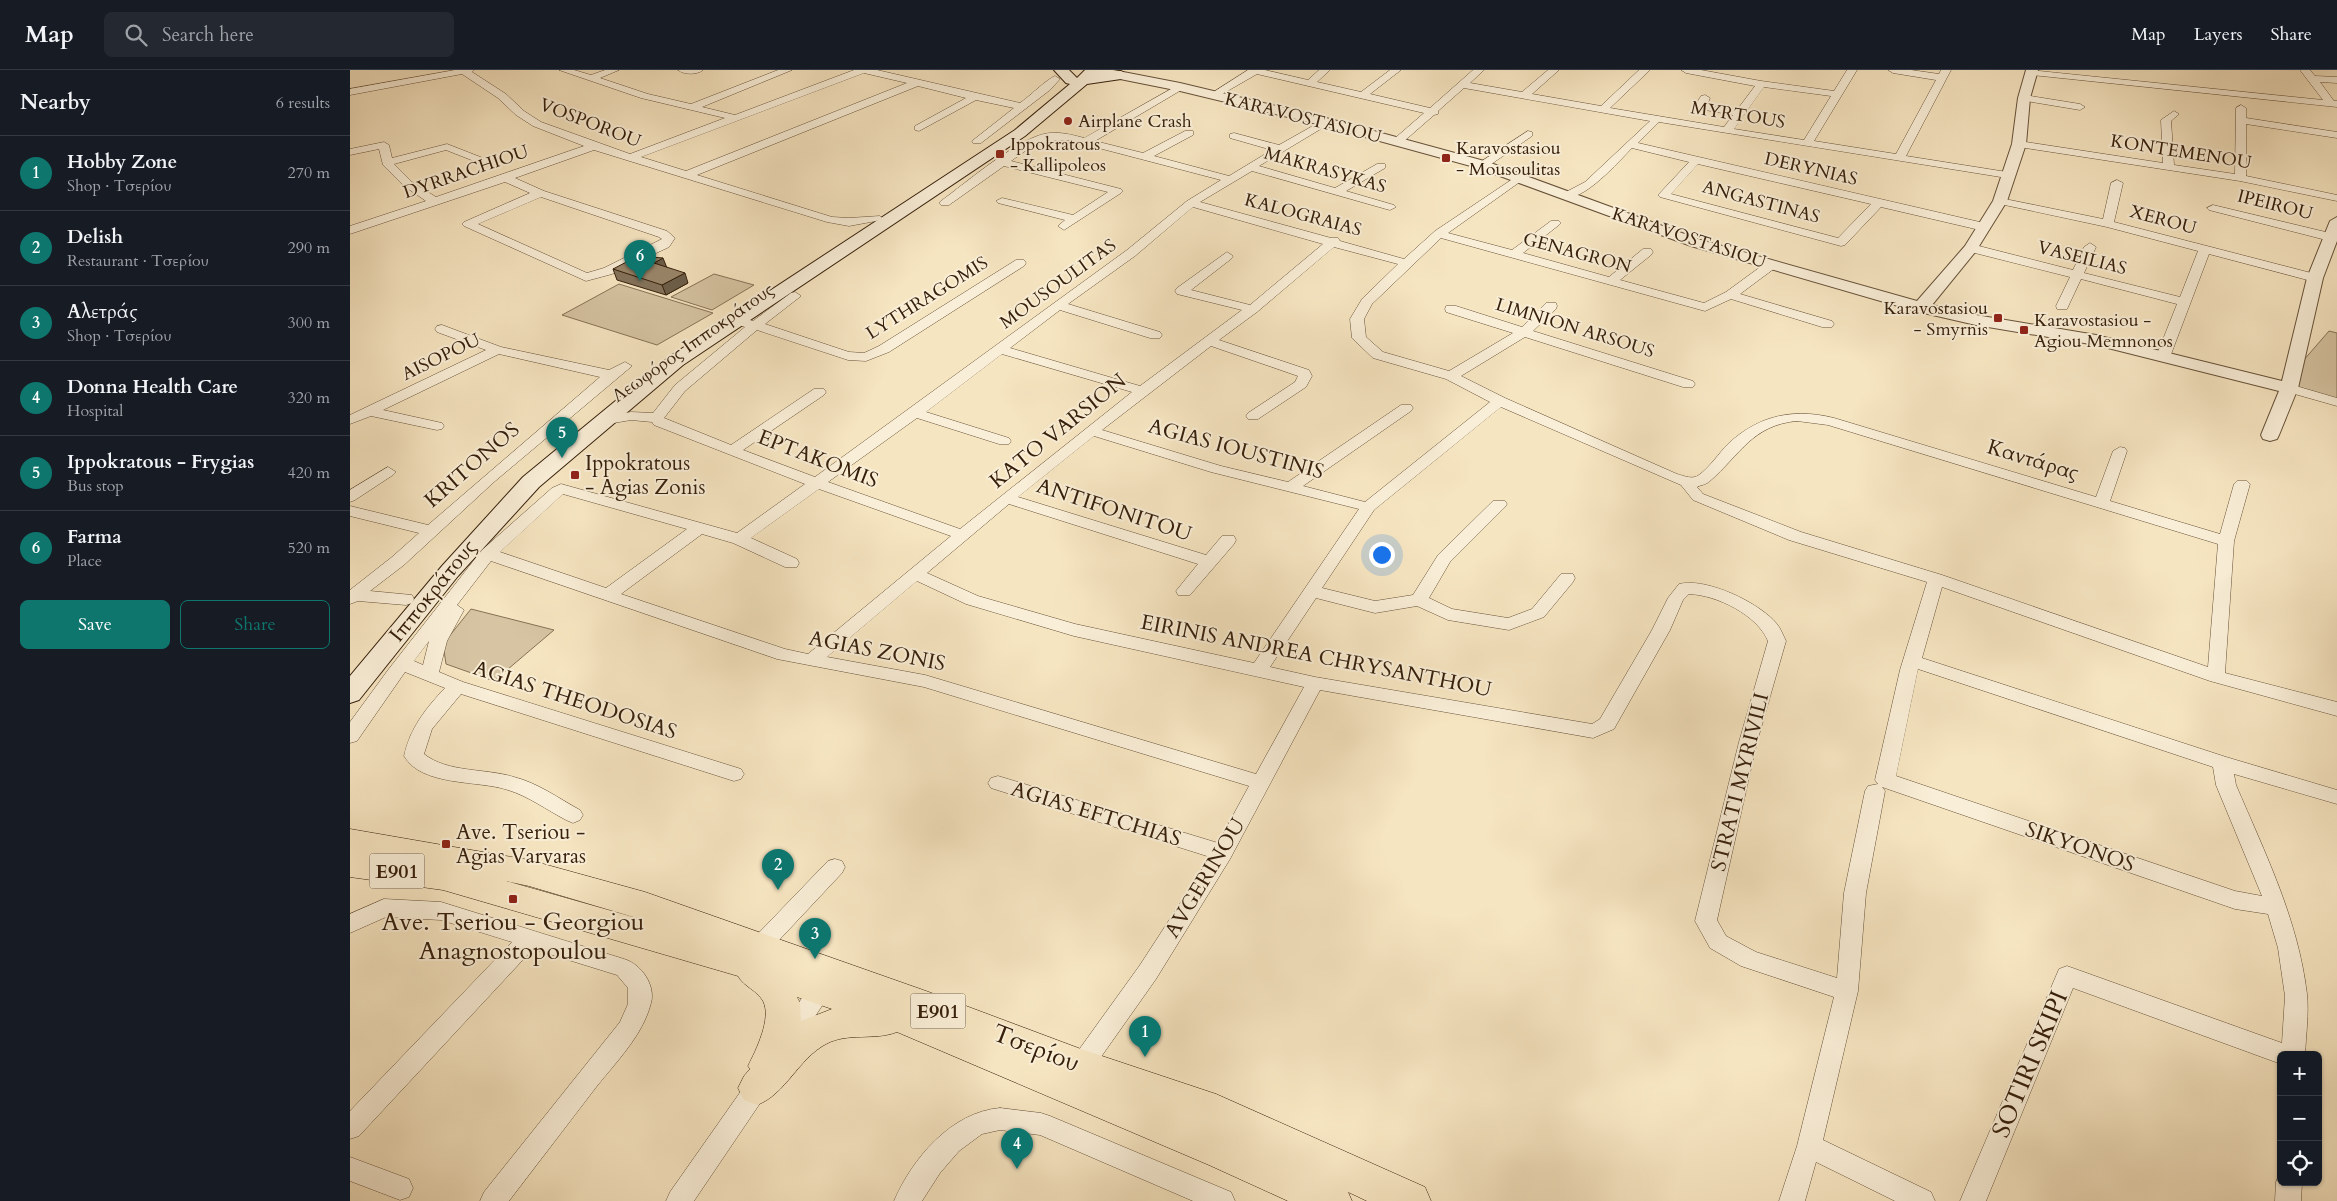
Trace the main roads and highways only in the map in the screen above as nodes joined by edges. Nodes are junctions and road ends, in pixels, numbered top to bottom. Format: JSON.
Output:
{"nodes":[{"id":1,"x":1116,"y":72,"type":"edge"},
{"id":2,"x":1058,"y":74,"type":"edge"},
{"id":3,"x":1085,"y":74,"type":"edge"},
{"id":4,"x":360,"y":668,"type":"edge"},
{"id":5,"x":350,"y":694,"type":"edge"},
{"id":6,"x":350,"y":841,"type":"edge"},
{"id":7,"x":350,"y":864,"type":"edge"},
{"id":8,"x":745,"y":953,"type":"junction"},
{"id":9,"x":913,"y":1022,"type":"junction"},
{"id":10,"x":1332,"y":1201,"type":"edge"},
{"id":11,"x":1411,"y":1201,"type":"edge"}],
"edges":[{"from":1,"to":3,"type":"main road"},
{"from":2,"to":3,"type":"main road"},
{"from":3,"to":4,"type":"main road","name":"Λεωφόρος Ιπποκράτους"},
{"from":3,"to":4,"type":"main road","name":"Λεωφόρος Ιπποκράτους"},
{"from":4,"to":5,"type":"main road","name":"Λεωφόρος Ιπποκράτους"},
{"from":6,"to":8,"type":"main road","name":"Τσερίου","number":"E901"},
{"from":7,"to":8,"type":"main road","name":"Τσερίου","number":"E901"},
{"from":8,"to":9,"type":"main road","name":"Τσερίου","number":"E901"},
{"from":8,"to":9,"type":"main road"},
{"from":8,"to":11,"type":"main road","name":"Τσερίου","number":"E901"},
{"from":9,"to":10,"type":"main road","name":"Τσερίου","number":"E901"}]}
